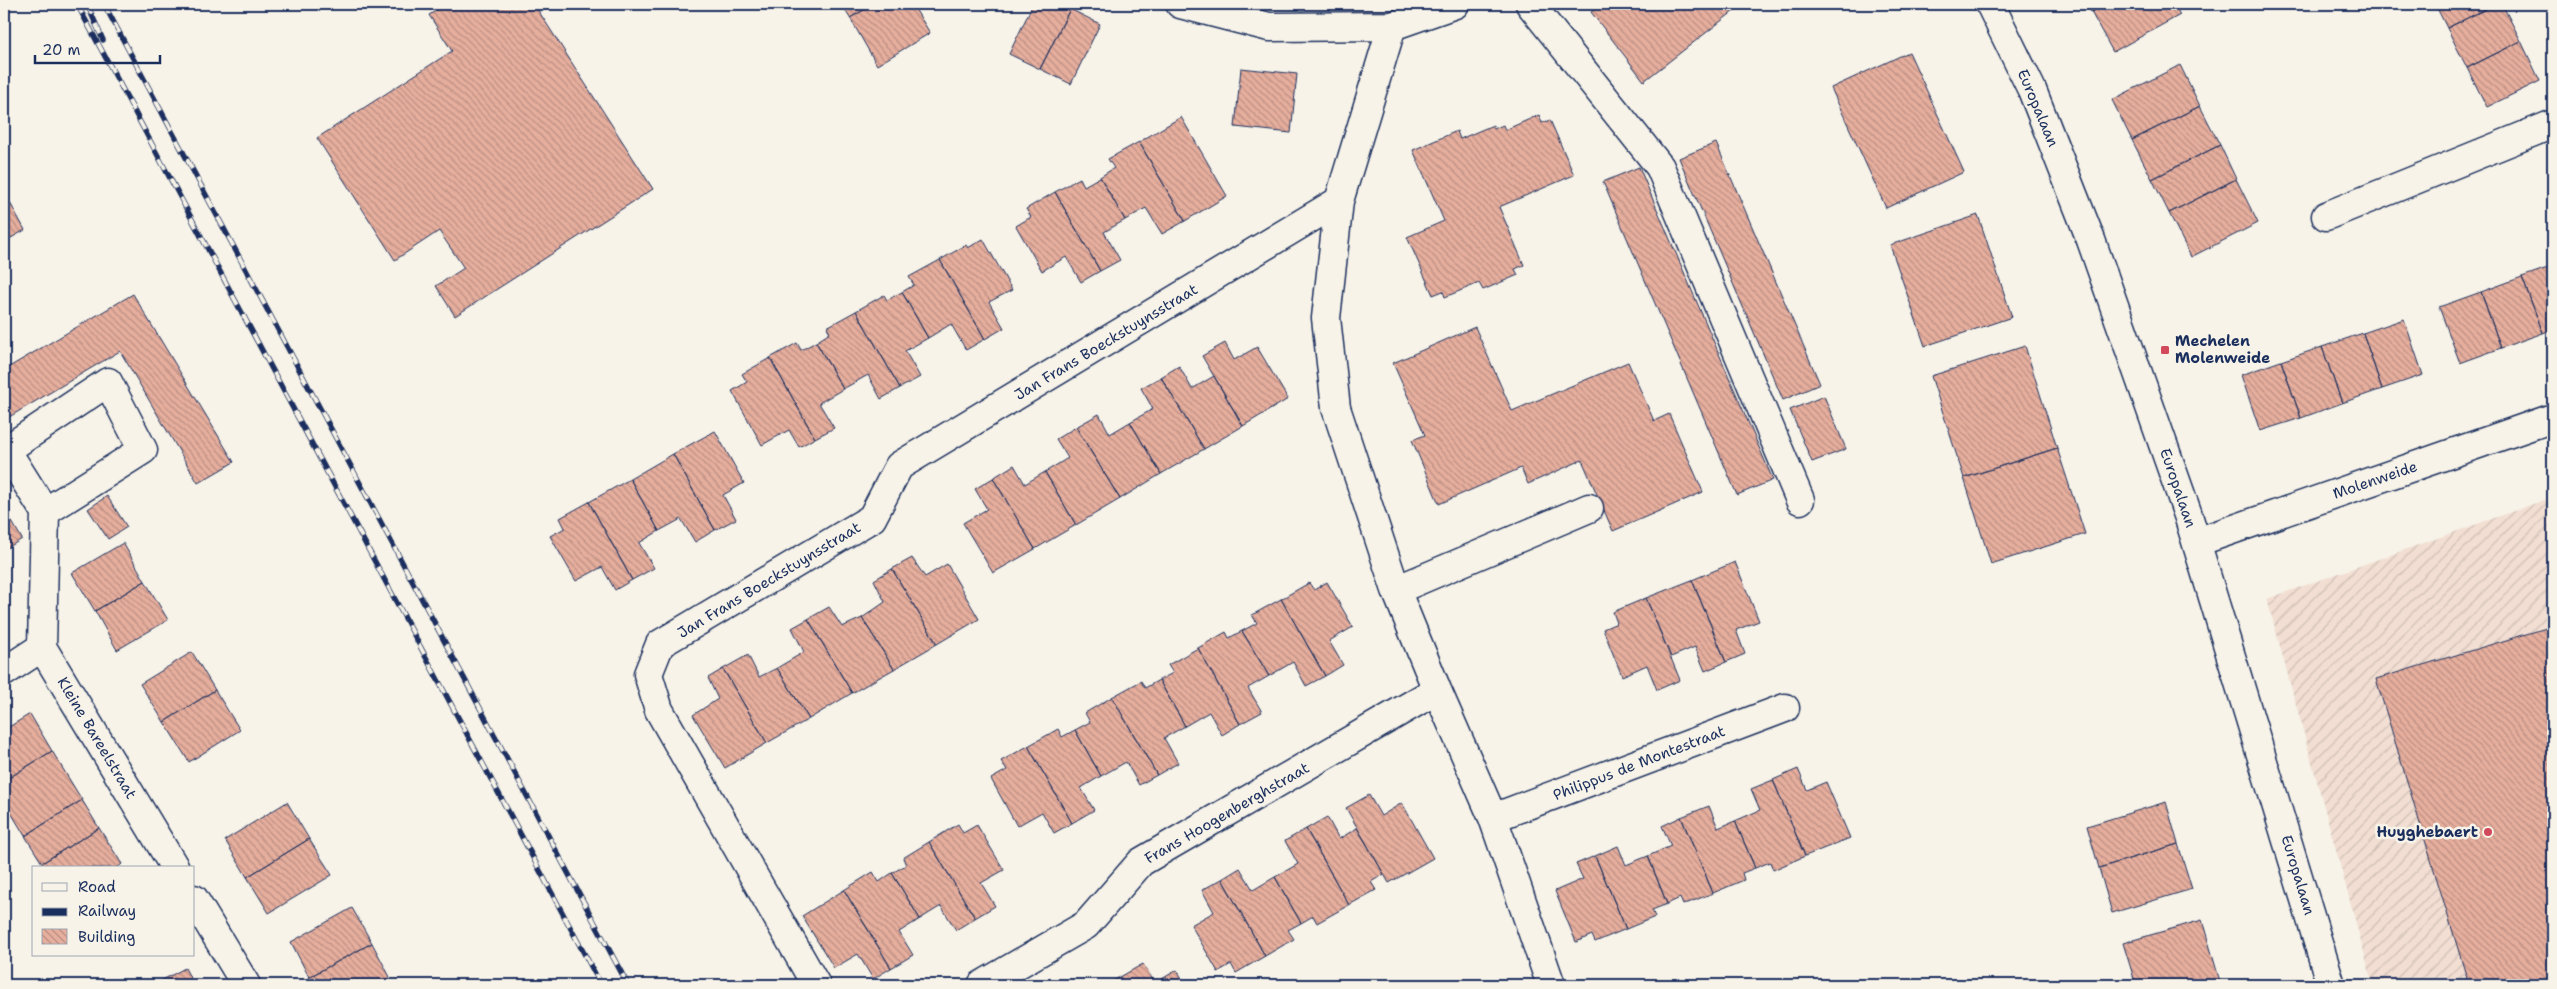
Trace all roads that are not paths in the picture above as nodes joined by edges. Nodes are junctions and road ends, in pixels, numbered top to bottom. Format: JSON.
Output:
{"nodes":[{"id":1,"x":1180,"y":4,"type":"edge"},
{"id":2,"x":1455,"y":4,"type":"edge"},
{"id":3,"x":1530,"y":4,"type":"edge"},
{"id":4,"x":1990,"y":4,"type":"edge"},
{"id":5,"x":1392,"y":26,"type":"junction"},
{"id":6,"x":2553,"y":124,"type":"edge"},
{"id":7,"x":1339,"y":201,"type":"junction"},
{"id":8,"x":2326,"y":216,"type":"dead end"},
{"id":9,"x":2553,"y":418,"type":"edge"},
{"id":10,"x":1800,"y":500,"type":"dead end"},
{"id":11,"x":1590,"y":508,"type":"dead end"},
{"id":12,"x":45,"y":512,"type":"junction"},
{"id":13,"x":2197,"y":542,"type":"junction"},
{"id":14,"x":1396,"y":590,"type":"junction"},
{"id":15,"x":42,"y":647,"type":"junction"},
{"id":16,"x":4,"y":672,"type":"edge"},
{"id":17,"x":1437,"y":690,"type":"junction"},
{"id":18,"x":1785,"y":708,"type":"dead end"},
{"id":19,"x":1493,"y":818,"type":"junction"},
{"id":20,"x":174,"y":866,"type":"edge"},
{"id":21,"x":195,"y":900,"type":"edge"},
{"id":22,"x":246,"y":985,"type":"edge"},
{"id":23,"x":816,"y":985,"type":"edge"},
{"id":24,"x":982,"y":985,"type":"edge"},
{"id":25,"x":1551,"y":985,"type":"edge"},
{"id":26,"x":2331,"y":985,"type":"edge"}],
"edges":[{"from":1,"to":5,"type":"street"},
{"from":2,"to":5,"type":"street"},
{"from":3,"to":10,"type":"street"},
{"from":4,"to":13,"type":"street","name":"Europalaan"},
{"from":5,"to":7,"type":"street"},
{"from":6,"to":8,"type":"street"},
{"from":7,"to":14,"type":"street"},
{"from":7,"to":23,"type":"street","name":"Jan Frans Boeckstuynsstraat"},
{"from":9,"to":13,"type":"street","name":"Molenweide"},
{"from":11,"to":14,"type":"street"},
{"from":12,"to":12,"type":"street"},
{"from":12,"to":15,"type":"street"},
{"from":13,"to":26,"type":"street","name":"Europalaan"},
{"from":14,"to":17,"type":"street"},
{"from":15,"to":16,"type":"street"},
{"from":15,"to":20,"type":"street","name":"Kleine Bareelstraat"},
{"from":17,"to":19,"type":"street"},
{"from":17,"to":24,"type":"street","name":"Frans Hoogenberghstraat"},
{"from":18,"to":19,"type":"street","name":"Philippus de Montestraat"},
{"from":19,"to":25,"type":"street"},
{"from":21,"to":22,"type":"street"}]}
